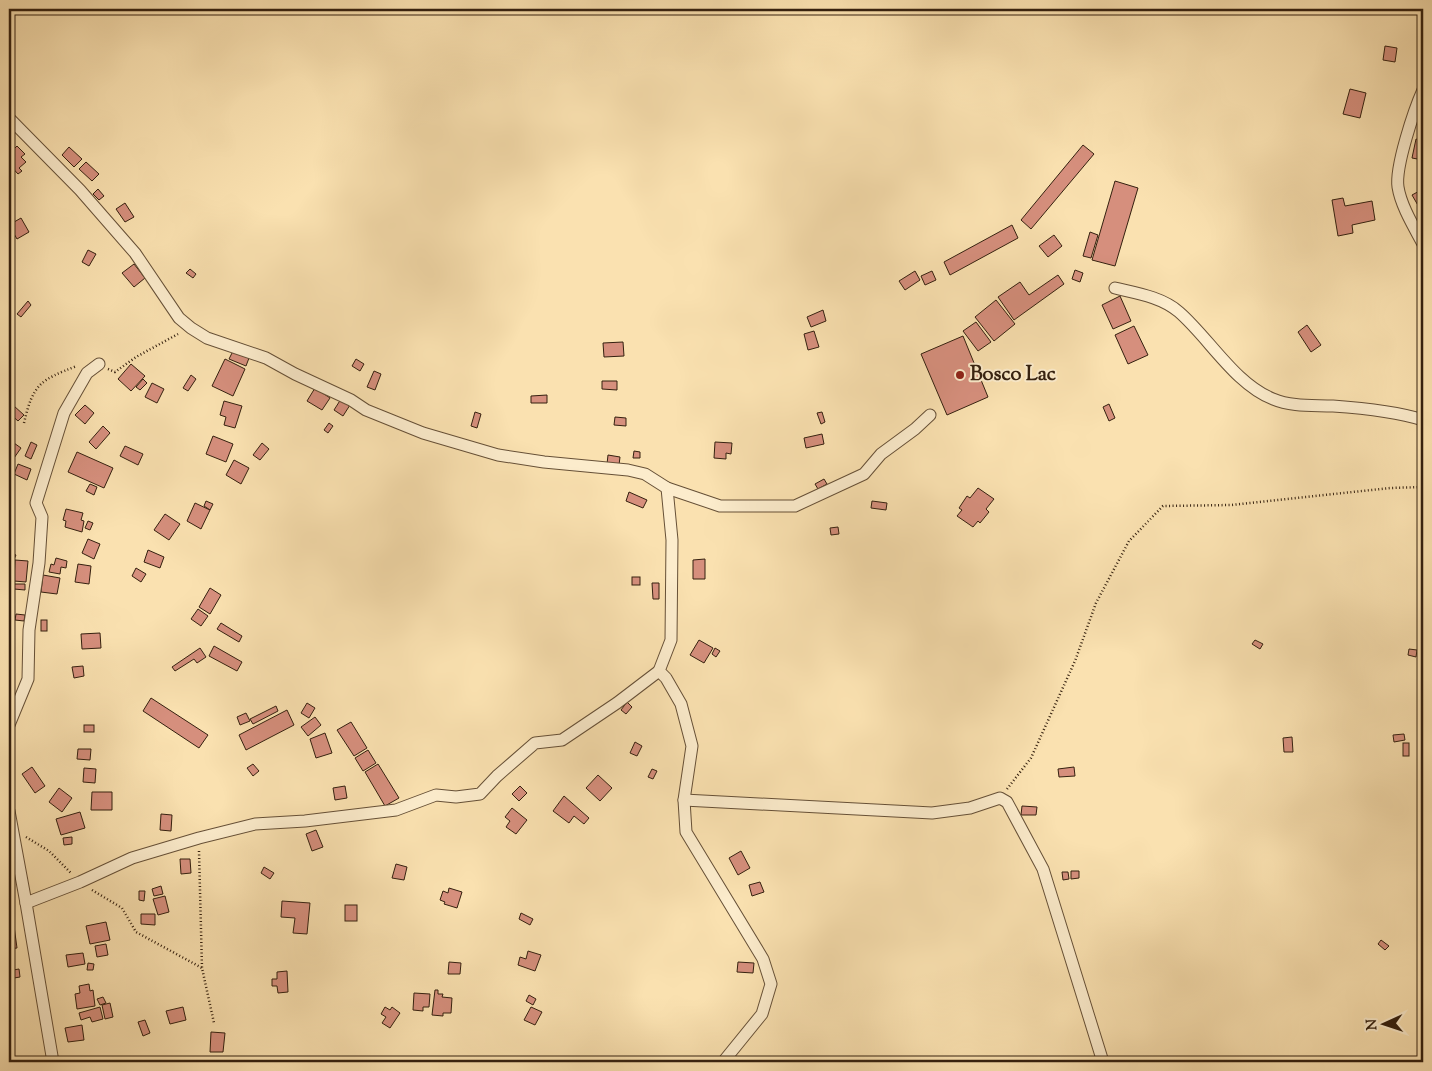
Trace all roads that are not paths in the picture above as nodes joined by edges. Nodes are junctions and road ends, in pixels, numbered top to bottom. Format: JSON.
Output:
{"nodes":[{"id":1,"x":1423,"y":90,"type":"edge"},
{"id":2,"x":9,"y":118,"type":"edge"},
{"id":3,"x":1423,"y":244,"type":"edge"},
{"id":4,"x":1115,"y":288,"type":"dead end"},
{"id":5,"x":99,"y":364,"type":"dead end"},
{"id":6,"x":930,"y":414,"type":"dead end"},
{"id":7,"x":1423,"y":420,"type":"edge"},
{"id":8,"x":666,"y":488,"type":"junction"},
{"id":9,"x":659,"y":672,"type":"junction"},
{"id":10,"x":9,"y":725,"type":"edge"},
{"id":11,"x":684,"y":800,"type":"junction"},
{"id":12,"x":9,"y":811,"type":"edge"},
{"id":13,"x":26,"y":903,"type":"junction"},
{"id":14,"x":53,"y":1062,"type":"edge"},
{"id":15,"x":723,"y":1062,"type":"edge"},
{"id":16,"x":1103,"y":1062,"type":"edge"}],
"edges":[{"from":1,"to":3,"type":"street"},
{"from":2,"to":8,"type":"street"},
{"from":4,"to":7,"type":"street"},
{"from":5,"to":10,"type":"street"},
{"from":6,"to":8,"type":"street"},
{"from":8,"to":9,"type":"street"},
{"from":9,"to":11,"type":"street"},
{"from":9,"to":13,"type":"street"},
{"from":11,"to":15,"type":"street"},
{"from":11,"to":16,"type":"street"},
{"from":12,"to":13,"type":"street"},
{"from":13,"to":14,"type":"street"}]}
